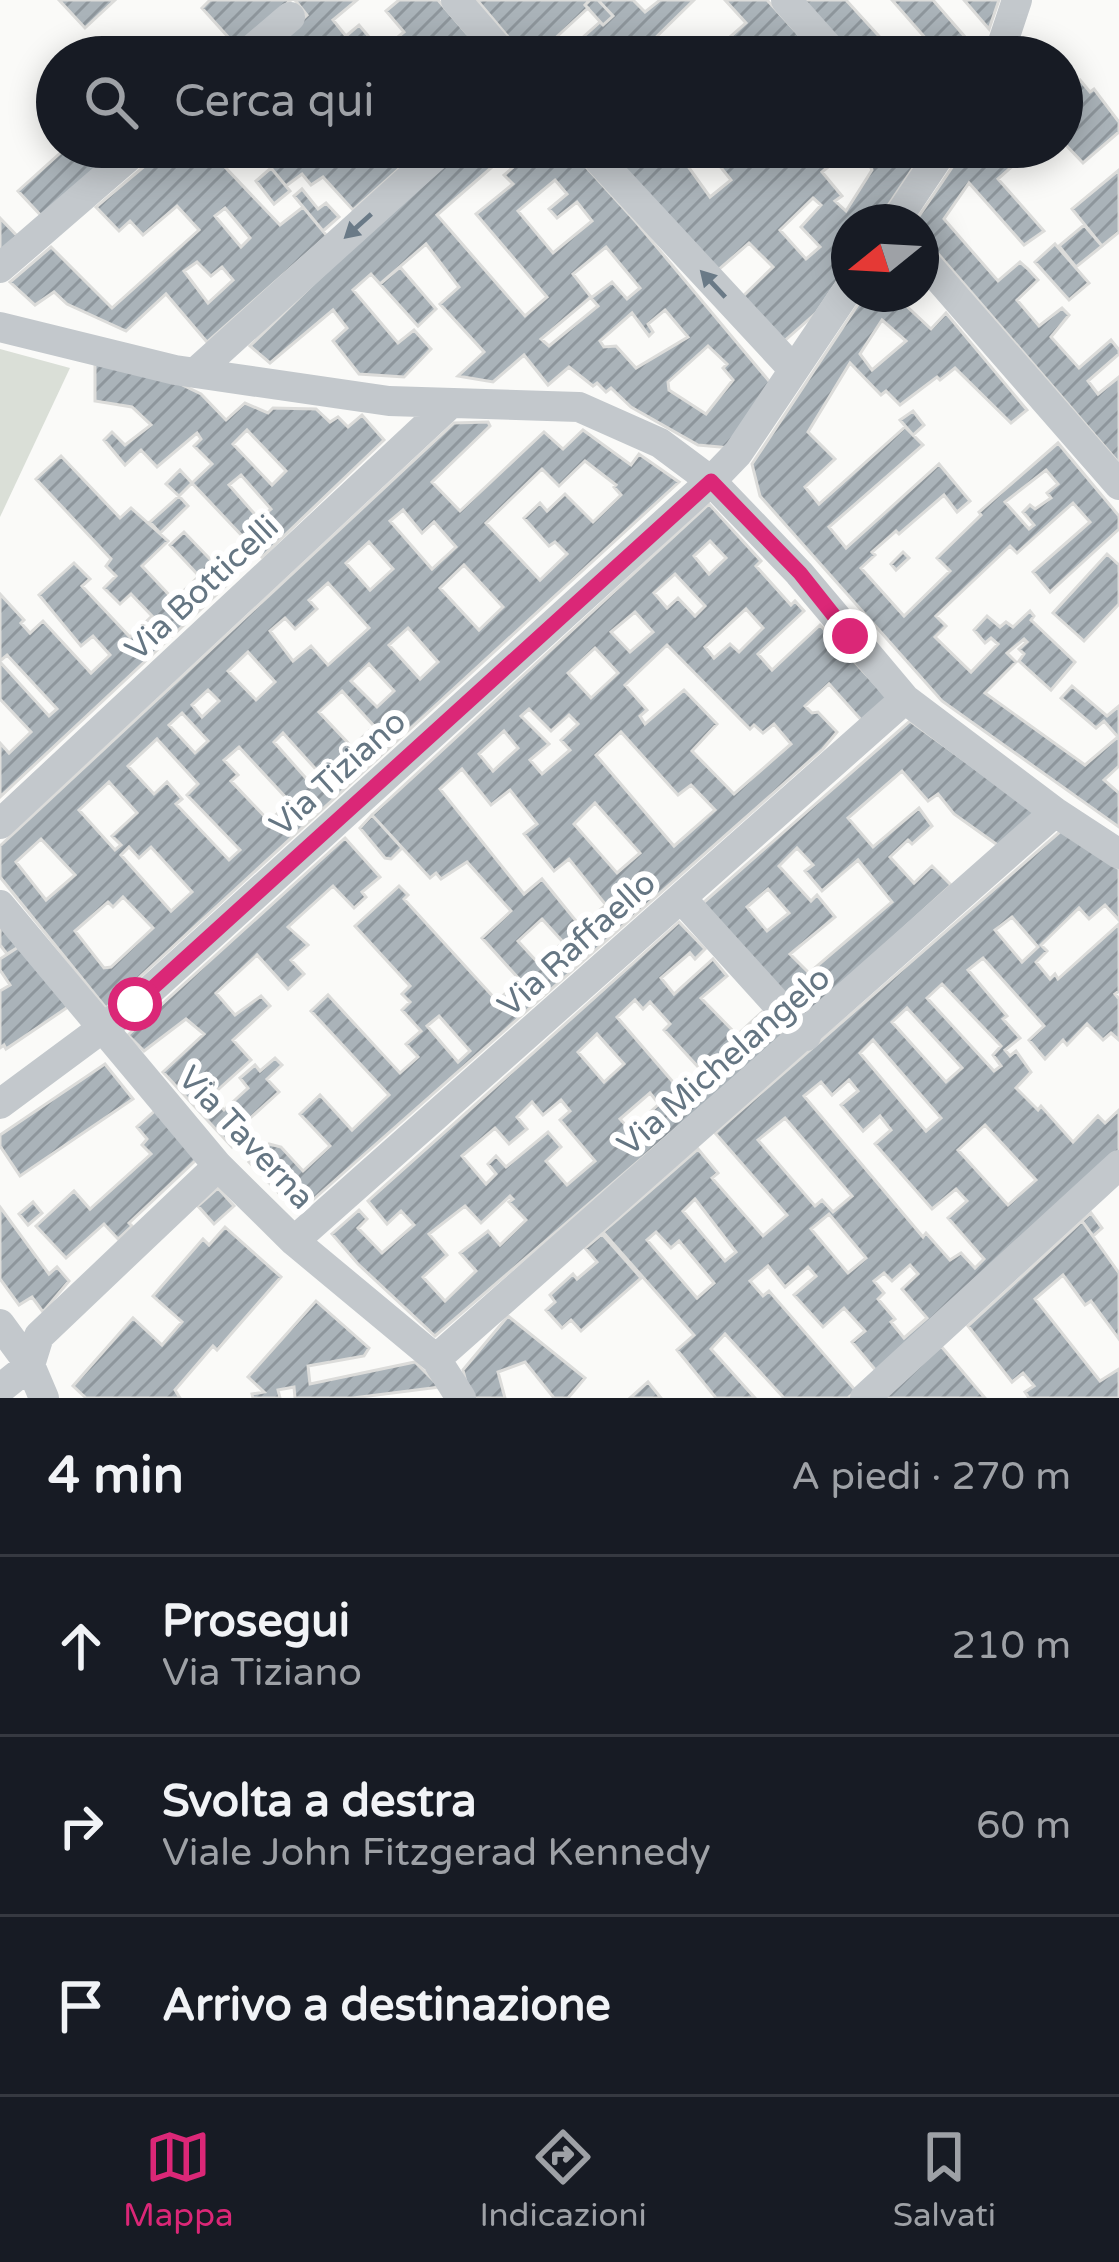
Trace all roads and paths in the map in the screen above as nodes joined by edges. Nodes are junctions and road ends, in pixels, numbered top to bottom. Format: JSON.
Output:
{"nodes":[{"id":1,"x":456,"y":0,"type":"edge"},
{"id":2,"x":786,"y":0,"type":"edge"},
{"id":3,"x":1017,"y":0,"type":"edge"},
{"id":4,"x":290,"y":17,"type":"dead end"},
{"id":5,"x":268,"y":36,"type":"edge"},
{"id":6,"x":487,"y":36,"type":"edge"},
{"id":7,"x":818,"y":36,"type":"edge"},
{"id":8,"x":1005,"y":36,"type":"edge"},
{"id":9,"x":116,"y":168,"type":"edge"},
{"id":10,"x":422,"y":168,"type":"edge"},
{"id":11,"x":606,"y":168,"type":"edge"},
{"id":12,"x":924,"y":168,"type":"edge"},
{"id":13,"x":905,"y":204,"type":"edge"},
{"id":14,"x":0,"y":268,"type":"edge"},
{"id":15,"x":939,"y":279,"type":"edge"},
{"id":16,"x":832,"y":312,"type":"edge"},
{"id":17,"x":0,"y":327,"type":"edge"},
{"id":18,"x":793,"y":369,"type":"junction"},
{"id":19,"x":196,"y":373,"type":"junction"},
{"id":20,"x":452,"y":403,"type":"junction"},
{"id":21,"x":711,"y":481,"type":"junction"},
{"id":22,"x":1119,"y":485,"type":"edge"},
{"id":23,"x":905,"y":699,"type":"junction"},
{"id":24,"x":1055,"y":812,"type":"junction"},
{"id":25,"x":0,"y":824,"type":"edge"},
{"id":26,"x":1119,"y":854,"type":"edge"},
{"id":27,"x":681,"y":898,"type":"junction"},
{"id":28,"x":0,"y":905,"type":"edge"},
{"id":29,"x":103,"y":1029,"type":"junction"},
{"id":30,"x":806,"y":1036,"type":"junction"},
{"id":31,"x":0,"y":1104,"type":"edge"},
{"id":32,"x":1119,"y":1165,"type":"edge"},
{"id":33,"x":218,"y":1166,"type":"junction"},
{"id":34,"x":295,"y":1241,"type":"junction"},
{"id":35,"x":0,"y":1324,"type":"edge"},
{"id":36,"x":436,"y":1359,"type":"junction"},
{"id":37,"x":31,"y":1365,"type":"junction"},
{"id":38,"x":0,"y":1389,"type":"edge"},
{"id":39,"x":44,"y":1398,"type":"edge"},
{"id":40,"x":460,"y":1398,"type":"edge"},
{"id":41,"x":865,"y":1398,"type":"edge"}],
"edges":[{"from":1,"to":6,"type":"street"},
{"from":2,"to":7,"type":"street"},
{"from":3,"to":8,"type":"street"},
{"from":4,"to":5,"type":"street"},
{"from":9,"to":14,"type":"street"},
{"from":10,"to":19,"type":"street","one_way":true},
{"from":18,"to":11,"type":"street","one_way":true},
{"from":12,"to":13,"type":"street"},
{"from":15,"to":22,"type":"street"},
{"from":16,"to":18,"type":"street","name":"Via Tiziano"},
{"from":17,"to":19,"type":"street"},
{"from":18,"to":21,"type":"street","name":"Via Tiziano"},
{"from":19,"to":20,"type":"street"},
{"from":20,"to":21,"type":"street"},
{"from":20,"to":25,"type":"street","name":"Via Botticelli"},
{"from":21,"to":23,"type":"street"},
{"from":21,"to":29,"type":"street","name":"Via Tiziano"},
{"from":23,"to":24,"type":"street"},
{"from":23,"to":27,"type":"street","name":"Via Raffaello"},
{"from":24,"to":26,"type":"street"},
{"from":24,"to":30,"type":"street","name":"Via Michelangelo"},
{"from":27,"to":30,"type":"street"},
{"from":27,"to":34,"type":"street","name":"Via Raffaello"},
{"from":28,"to":29,"type":"street","name":"Via Taverna"},
{"from":29,"to":31,"type":"street","name":"Via Tiziano"},
{"from":29,"to":33,"type":"street","name":"Via Taverna"},
{"from":30,"to":36,"type":"street","name":"Via Michelangelo"},
{"from":32,"to":41,"type":"street"},
{"from":33,"to":34,"type":"street","name":"Via Taverna"},
{"from":33,"to":37,"type":"street"},
{"from":34,"to":36,"type":"street","name":"Via Taverna"},
{"from":35,"to":37,"type":"street"},
{"from":36,"to":40,"type":"street","name":"Via Taverna"},
{"from":37,"to":38,"type":"street"},
{"from":37,"to":39,"type":"street"}]}
